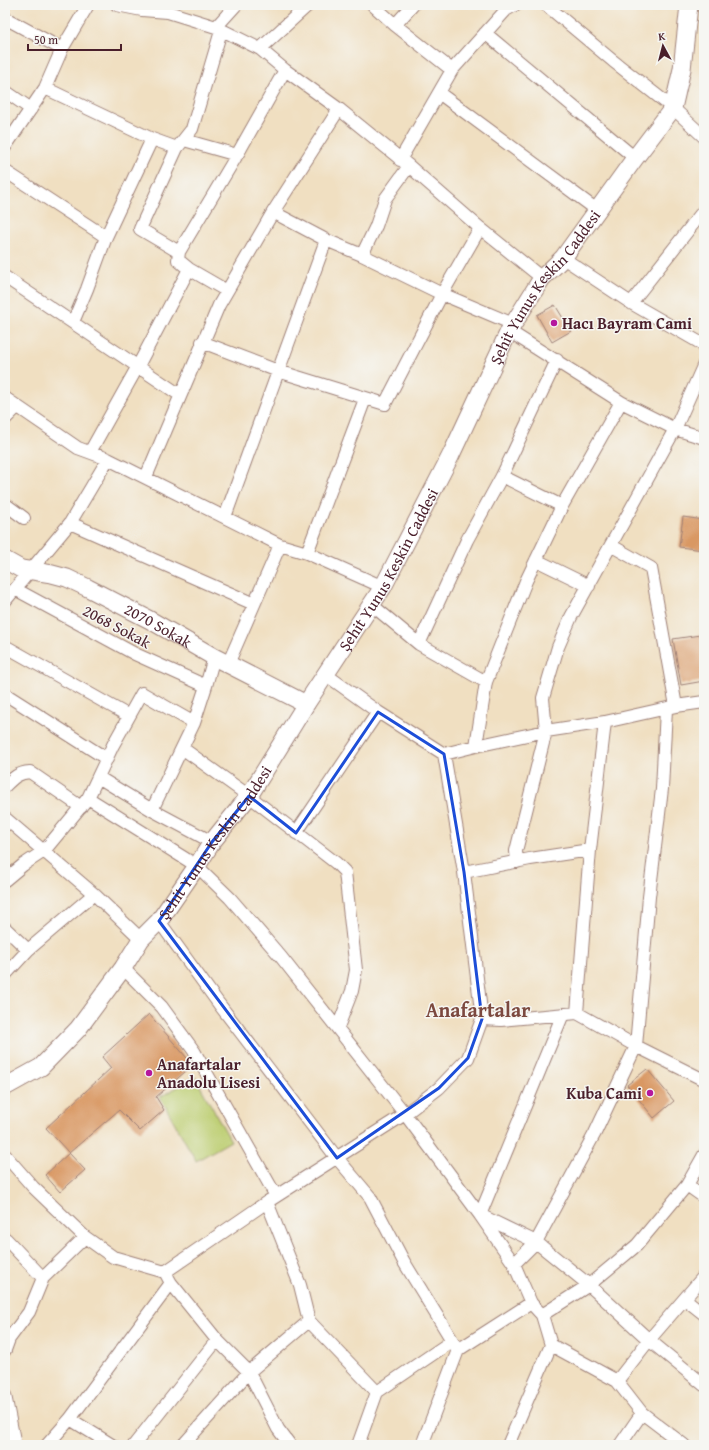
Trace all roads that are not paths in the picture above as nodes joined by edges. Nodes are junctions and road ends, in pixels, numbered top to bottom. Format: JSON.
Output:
{"nodes":[{"id":1,"x":88,"y":5,"type":"edge"},
{"id":2,"x":117,"y":5,"type":"edge"},
{"id":3,"x":236,"y":5,"type":"edge"},
{"id":4,"x":308,"y":5,"type":"edge"},
{"id":5,"x":373,"y":5,"type":"edge"},
{"id":6,"x":413,"y":5,"type":"edge"},
{"id":7,"x":546,"y":5,"type":"edge"},
{"id":8,"x":689,"y":5,"type":"edge"},
{"id":9,"x":507,"y":7,"type":"edge"},
{"id":10,"x":170,"y":9,"type":"edge"},
{"id":11,"x":5,"y":18,"type":"edge"},
{"id":12,"x":395,"y":25,"type":"junction"},
{"id":13,"x":219,"y":29,"type":"junction"},
{"id":14,"x":485,"y":33,"type":"junction"},
{"id":15,"x":62,"y":49,"type":"junction"},
{"id":16,"x":260,"y":49,"type":"junction"},
{"id":17,"x":285,"y":70,"type":"junction"},
{"id":18,"x":452,"y":70,"type":"junction"},
{"id":19,"x":45,"y":88,"type":"junction"},
{"id":20,"x":5,"y":91,"type":"edge"},
{"id":21,"x":439,"y":93,"type":"junction"},
{"id":22,"x":31,"y":108,"type":"junction"},
{"id":23,"x":673,"y":108,"type":"junction"},
{"id":24,"x":339,"y":109,"type":"junction"},
{"id":25,"x":704,"y":137,"type":"edge"},
{"id":26,"x":152,"y":139,"type":"junction"},
{"id":27,"x":180,"y":144,"type":"junction"},
{"id":28,"x":5,"y":147,"type":"edge"},
{"id":29,"x":237,"y":155,"type":"junction"},
{"id":30,"x":635,"y":158,"type":"junction"},
{"id":31,"x":404,"y":163,"type":"junction"},
{"id":32,"x":5,"y":171,"type":"edge"},
{"id":33,"x":597,"y":210,"type":"junction"},
{"id":34,"x":704,"y":210,"type":"edge"},
{"id":35,"x":273,"y":212,"type":"junction"},
{"id":36,"x":480,"y":228,"type":"junction"},
{"id":37,"x":106,"y":237,"type":"junction"},
{"id":38,"x":326,"y":240,"type":"junction"},
{"id":39,"x":179,"y":252,"type":"junction"},
{"id":40,"x":362,"y":256,"type":"junction"},
{"id":41,"x":563,"y":258,"type":"junction"},
{"id":42,"x":188,"y":269,"type":"junction"},
{"id":43,"x":5,"y":277,"type":"edge"},
{"id":44,"x":542,"y":278,"type":"junction"},
{"id":45,"x":227,"y":291,"type":"junction"},
{"id":46,"x":442,"y":294,"type":"junction"},
{"id":47,"x":631,"y":303,"type":"junction"},
{"id":48,"x":73,"y":322,"type":"junction"},
{"id":49,"x":511,"y":328,"type":"junction"},
{"id":50,"x":202,"y":342,"type":"junction"},
{"id":51,"x":704,"y":345,"type":"edge"},
{"id":52,"x":557,"y":360,"type":"junction"},
{"id":53,"x":704,"y":364,"type":"edge"},
{"id":54,"x":138,"y":366,"type":"junction"},
{"id":55,"x":278,"y":371,"type":"junction"},
{"id":56,"x":180,"y":395,"type":"junction"},
{"id":57,"x":5,"y":398,"type":"edge"},
{"id":58,"x":365,"y":398,"type":"junction"},
{"id":59,"x":621,"y":402,"type":"junction"},
{"id":60,"x":17,"y":407,"type":"junction"},
{"id":61,"x":5,"y":419,"type":"edge"},
{"id":62,"x":675,"y":429,"type":"junction"},
{"id":63,"x":704,"y":438,"type":"edge"},
{"id":64,"x":90,"y":452,"type":"junction"},
{"id":65,"x":108,"y":459,"type":"junction"},
{"id":66,"x":502,"y":476,"type":"junction"},
{"id":67,"x":146,"y":477,"type":"junction"},
{"id":68,"x":5,"y":504,"type":"edge"},
{"id":69,"x":562,"y":506,"type":"junction"},
{"id":70,"x":225,"y":517,"type":"junction"},
{"id":71,"x":24,"y":518,"type":"dead end"},
{"id":72,"x":70,"y":523,"type":"junction"},
{"id":73,"x":280,"y":545,"type":"junction"},
{"id":74,"x":612,"y":546,"type":"junction"},
{"id":75,"x":307,"y":553,"type":"junction"},
{"id":76,"x":5,"y":560,"type":"edge"},
{"id":77,"x":536,"y":560,"type":"junction"},
{"id":78,"x":30,"y":571,"type":"junction"},
{"id":79,"x":589,"y":586,"type":"junction"},
{"id":80,"x":383,"y":587,"type":"junction"},
{"id":81,"x":15,"y":589,"type":"junction"},
{"id":82,"x":5,"y":601,"type":"edge"},
{"id":83,"x":254,"y":604,"type":"junction"},
{"id":84,"x":372,"y":605,"type":"junction"},
{"id":85,"x":419,"y":644,"type":"junction"},
{"id":86,"x":5,"y":646,"type":"edge"},
{"id":87,"x":221,"y":661,"type":"junction"},
{"id":88,"x":325,"y":674,"type":"junction"},
{"id":89,"x":486,"y":682,"type":"junction"},
{"id":90,"x":206,"y":686,"type":"junction"},
{"id":91,"x":5,"y":694,"type":"edge"},
{"id":92,"x":704,"y":702,"type":"edge"},
{"id":93,"x":306,"y":704,"type":"junction"},
{"id":94,"x":671,"y":708,"type":"junction"},
{"id":95,"x":378,"y":712,"type":"junction"},
{"id":96,"x":129,"y":716,"type":"junction"},
{"id":97,"x":605,"y":722,"type":"junction"},
{"id":98,"x":194,"y":723,"type":"junction"},
{"id":99,"x":546,"y":731,"type":"junction"},
{"id":100,"x":476,"y":746,"type":"junction"},
{"id":101,"x":182,"y":748,"type":"junction"},
{"id":102,"x":444,"y":754,"type":"junction"},
{"id":103,"x":106,"y":759,"type":"junction"},
{"id":104,"x":98,"y":777,"type":"junction"},
{"id":105,"x":5,"y":786,"type":"edge"},
{"id":106,"x":249,"y":796,"type":"junction"},
{"id":107,"x":84,"y":803,"type":"junction"},
{"id":108,"x":152,"y":810,"type":"junction"},
{"id":109,"x":5,"y":818,"type":"edge"},
{"id":110,"x":296,"y":833,"type":"junction"},
{"id":111,"x":212,"y":842,"type":"junction"},
{"id":112,"x":590,"y":850,"type":"junction"},
{"id":113,"x":44,"y":852,"type":"junction"},
{"id":114,"x":517,"y":862,"type":"junction"},
{"id":115,"x":198,"y":866,"type":"junction"},
{"id":116,"x":464,"y":872,"type":"junction"},
{"id":117,"x":5,"y":880,"type":"edge"},
{"id":118,"x":94,"y":894,"type":"junction"},
{"id":119,"x":159,"y":921,"type":"junction"},
{"id":120,"x":5,"y":928,"type":"edge"},
{"id":121,"x":141,"y":939,"type":"junction"},
{"id":122,"x":28,"y":950,"type":"junction"},
{"id":123,"x":123,"y":968,"type":"junction"},
{"id":124,"x":5,"y":975,"type":"edge"},
{"id":125,"x":577,"y":1013,"type":"junction"},
{"id":126,"x":564,"y":1014,"type":"junction"},
{"id":127,"x":482,"y":1019,"type":"junction"},
{"id":128,"x":338,"y":1027,"type":"junction"},
{"id":129,"x":636,"y":1046,"type":"junction"},
{"id":130,"x":704,"y":1080,"type":"edge"},
{"id":131,"x":5,"y":1087,"type":"edge"},
{"id":132,"x":405,"y":1114,"type":"junction"},
{"id":133,"x":5,"y":1155,"type":"edge"},
{"id":134,"x":704,"y":1155,"type":"edge"},
{"id":135,"x":337,"y":1158,"type":"junction"},
{"id":136,"x":687,"y":1185,"type":"junction"},
{"id":137,"x":704,"y":1197,"type":"edge"},
{"id":138,"x":272,"y":1199,"type":"junction"},
{"id":139,"x":480,"y":1215,"type":"junction"},
{"id":140,"x":85,"y":1237,"type":"junction"},
{"id":141,"x":5,"y":1239,"type":"edge"},
{"id":142,"x":536,"y":1242,"type":"junction"},
{"id":143,"x":514,"y":1264,"type":"junction"},
{"id":144,"x":165,"y":1272,"type":"junction"},
{"id":145,"x":704,"y":1276,"type":"edge"},
{"id":146,"x":43,"y":1278,"type":"junction"},
{"id":147,"x":171,"y":1283,"type":"junction"},
{"id":148,"x":589,"y":1284,"type":"junction"},
{"id":149,"x":685,"y":1299,"type":"junction"},
{"id":150,"x":531,"y":1303,"type":"junction"},
{"id":151,"x":704,"y":1314,"type":"edge"},
{"id":152,"x":542,"y":1315,"type":"junction"},
{"id":153,"x":309,"y":1321,"type":"junction"},
{"id":154,"x":217,"y":1340,"type":"junction"},
{"id":155,"x":649,"y":1340,"type":"junction"},
{"id":156,"x":551,"y":1345,"type":"junction"},
{"id":157,"x":455,"y":1346,"type":"junction"},
{"id":158,"x":5,"y":1350,"type":"edge"},
{"id":159,"x":248,"y":1372,"type":"junction"},
{"id":160,"x":617,"y":1381,"type":"junction"},
{"id":161,"x":704,"y":1385,"type":"edge"},
{"id":162,"x":377,"y":1392,"type":"junction"},
{"id":163,"x":5,"y":1395,"type":"edge"},
{"id":164,"x":642,"y":1413,"type":"junction"},
{"id":165,"x":70,"y":1419,"type":"junction"},
{"id":166,"x":15,"y":1445,"type":"edge"},
{"id":167,"x":47,"y":1445,"type":"edge"},
{"id":168,"x":112,"y":1445,"type":"edge"},
{"id":169,"x":134,"y":1445,"type":"edge"},
{"id":170,"x":183,"y":1445,"type":"edge"},
{"id":171,"x":290,"y":1445,"type":"edge"},
{"id":172,"x":358,"y":1445,"type":"edge"},
{"id":173,"x":422,"y":1445,"type":"edge"},
{"id":174,"x":508,"y":1445,"type":"edge"},
{"id":175,"x":620,"y":1445,"type":"edge"},
{"id":176,"x":684,"y":1445,"type":"edge"}],
"edges":[{"from":1,"to":15,"type":"street"},
{"from":2,"to":10,"type":"street"},
{"from":3,"to":13,"type":"street"},
{"from":4,"to":16,"type":"street"},
{"from":5,"to":12,"type":"street"},
{"from":6,"to":12,"type":"street"},
{"from":7,"to":23,"type":"street"},
{"from":8,"to":23,"type":"street","name":"Şehit Yunus Keskin Caddesi"},
{"from":9,"to":14,"type":"street"},
{"from":10,"to":13,"type":"street"},
{"from":11,"to":15,"type":"street"},
{"from":12,"to":18,"type":"street"},
{"from":13,"to":16,"type":"street"},
{"from":13,"to":27,"type":"street"},
{"from":14,"to":18,"type":"street"},
{"from":14,"to":30,"type":"street"},
{"from":15,"to":19,"type":"street"},
{"from":16,"to":17,"type":"street"},
{"from":17,"to":24,"type":"street"},
{"from":17,"to":29,"type":"street"},
{"from":18,"to":21,"type":"street"},
{"from":19,"to":22,"type":"street"},
{"from":19,"to":26,"type":"street"},
{"from":20,"to":22,"type":"street"},
{"from":21,"to":31,"type":"street"},
{"from":21,"to":33,"type":"street"},
{"from":22,"to":28,"type":"street"},
{"from":23,"to":25,"type":"street"},
{"from":23,"to":30,"type":"street","name":"Şehit Yunus Keskin Caddesi"},
{"from":24,"to":31,"type":"street"},
{"from":24,"to":35,"type":"street"},
{"from":26,"to":27,"type":"street"},
{"from":26,"to":37,"type":"street"},
{"from":27,"to":29,"type":"street"},
{"from":27,"to":39,"type":"street"},
{"from":29,"to":39,"type":"street"},
{"from":30,"to":33,"type":"street","name":"Şehit Yunus Keskin Caddesi"},
{"from":31,"to":36,"type":"street"},
{"from":31,"to":40,"type":"street"},
{"from":32,"to":37,"type":"street"},
{"from":33,"to":41,"type":"street","name":"Şehit Yunus Keskin Caddesi"},
{"from":34,"to":47,"type":"street"},
{"from":35,"to":38,"type":"street"},
{"from":35,"to":45,"type":"street"},
{"from":36,"to":44,"type":"street"},
{"from":36,"to":46,"type":"street"},
{"from":37,"to":48,"type":"street"},
{"from":38,"to":40,"type":"street"},
{"from":38,"to":55,"type":"street"},
{"from":39,"to":42,"type":"street"},
{"from":40,"to":46,"type":"street"},
{"from":41,"to":44,"type":"street","name":"Şehit Yunus Keskin Caddesi"},
{"from":41,"to":47,"type":"street"},
{"from":42,"to":45,"type":"street"},
{"from":42,"to":54,"type":"street"},
{"from":43,"to":48,"type":"street"},
{"from":44,"to":49,"type":"street","name":"Şehit Yunus Keskin Caddesi"},
{"from":45,"to":50,"type":"street"},
{"from":46,"to":49,"type":"street"},
{"from":46,"to":58,"type":"street"},
{"from":47,"to":51,"type":"street"},
{"from":48,"to":54,"type":"street"},
{"from":49,"to":52,"type":"street"},
{"from":49,"to":80,"type":"street","name":"Şehit Yunus Keskin Caddesi"},
{"from":50,"to":55,"type":"street"},
{"from":50,"to":56,"type":"street"},
{"from":52,"to":59,"type":"street"},
{"from":52,"to":66,"type":"street"},
{"from":53,"to":62,"type":"street"},
{"from":54,"to":56,"type":"street"},
{"from":54,"to":64,"type":"street"},
{"from":55,"to":58,"type":"street"},
{"from":55,"to":70,"type":"street"},
{"from":56,"to":67,"type":"street"},
{"from":57,"to":60,"type":"street"},
{"from":58,"to":75,"type":"street"},
{"from":59,"to":62,"type":"street"},
{"from":59,"to":69,"type":"street"},
{"from":60,"to":61,"type":"street"},
{"from":60,"to":64,"type":"street"},
{"from":62,"to":63,"type":"street"},
{"from":62,"to":74,"type":"street"},
{"from":64,"to":65,"type":"street"},
{"from":65,"to":67,"type":"street"},
{"from":65,"to":72,"type":"street"},
{"from":66,"to":69,"type":"street"},
{"from":66,"to":85,"type":"street"},
{"from":67,"to":70,"type":"street"},
{"from":68,"to":71,"type":"street"},
{"from":69,"to":77,"type":"street"},
{"from":70,"to":73,"type":"street"},
{"from":72,"to":78,"type":"street"},
{"from":72,"to":83,"type":"street"},
{"from":73,"to":75,"type":"street"},
{"from":73,"to":83,"type":"street"},
{"from":74,"to":79,"type":"street"},
{"from":74,"to":94,"type":"street"},
{"from":75,"to":80,"type":"street"},
{"from":76,"to":78,"type":"street","name":"2070 Sokak"},
{"from":77,"to":79,"type":"street"},
{"from":77,"to":89,"type":"street"},
{"from":78,"to":81,"type":"street"},
{"from":78,"to":87,"type":"street","name":"2070 Sokak"},
{"from":79,"to":99,"type":"street"},
{"from":80,"to":84,"type":"street","name":"Şehit Yunus Keskin Caddesi"},
{"from":81,"to":82,"type":"street"},
{"from":81,"to":90,"type":"street","name":"2068 Sokak"},
{"from":83,"to":87,"type":"street"},
{"from":84,"to":85,"type":"street"},
{"from":84,"to":88,"type":"street","name":"Şehit Yunus Keskin Caddesi"},
{"from":85,"to":89,"type":"street"},
{"from":86,"to":96,"type":"street"},
{"from":87,"to":90,"type":"street"},
{"from":87,"to":93,"type":"street","name":"2070 Sokak"},
{"from":88,"to":93,"type":"street","name":"Şehit Yunus Keskin Caddesi"},
{"from":88,"to":95,"type":"street"},
{"from":89,"to":100,"type":"street"},
{"from":90,"to":98,"type":"street"},
{"from":91,"to":103,"type":"street"},
{"from":92,"to":94,"type":"street"},
{"from":93,"to":106,"type":"street","name":"Şehit Yunus Keskin Caddesi"},
{"from":94,"to":97,"type":"street"},
{"from":94,"to":129,"type":"street"},
{"from":95,"to":102,"type":"street"},
{"from":95,"to":110,"type":"street"},
{"from":96,"to":98,"type":"street"},
{"from":96,"to":103,"type":"street"},
{"from":97,"to":99,"type":"street"},
{"from":97,"to":112,"type":"street"},
{"from":98,"to":101,"type":"street"},
{"from":99,"to":100,"type":"street"},
{"from":99,"to":114,"type":"street"},
{"from":100,"to":102,"type":"street"},
{"from":101,"to":106,"type":"street"},
{"from":101,"to":108,"type":"street"},
{"from":102,"to":116,"type":"street"},
{"from":103,"to":104,"type":"street"},
{"from":104,"to":107,"type":"street"},
{"from":104,"to":108,"type":"street"},
{"from":105,"to":107,"type":"street"},
{"from":106,"to":110,"type":"street"},
{"from":106,"to":111,"type":"street","name":"Şehit Yunus Keskin Caddesi"},
{"from":107,"to":113,"type":"street"},
{"from":107,"to":115,"type":"street"},
{"from":108,"to":111,"type":"street"},
{"from":109,"to":113,"type":"street"},
{"from":110,"to":128,"type":"street"},
{"from":111,"to":115,"type":"street","name":"Şehit Yunus Keskin Caddesi"},
{"from":112,"to":114,"type":"street"},
{"from":112,"to":125,"type":"street"},
{"from":113,"to":117,"type":"street"},
{"from":113,"to":118,"type":"street"},
{"from":114,"to":116,"type":"street"},
{"from":115,"to":119,"type":"street","name":"Şehit Yunus Keskin Caddesi"},
{"from":115,"to":128,"type":"street"},
{"from":116,"to":127,"type":"street"},
{"from":118,"to":121,"type":"street"},
{"from":118,"to":122,"type":"street"},
{"from":119,"to":121,"type":"street","name":"Şehit Yunus Keskin Caddesi"},
{"from":119,"to":135,"type":"street"},
{"from":120,"to":122,"type":"street"},
{"from":121,"to":123,"type":"street","name":"Şehit Yunus Keskin Caddesi"},
{"from":122,"to":124,"type":"street"},
{"from":123,"to":131,"type":"street","name":"Şehit Yunus Keskin Caddesi"},
{"from":123,"to":138,"type":"street"},
{"from":125,"to":126,"type":"street"},
{"from":125,"to":129,"type":"street"},
{"from":126,"to":127,"type":"street"},
{"from":126,"to":139,"type":"street"},
{"from":127,"to":132,"type":"street"},
{"from":128,"to":132,"type":"street"},
{"from":129,"to":130,"type":"street"},
{"from":129,"to":142,"type":"street"},
{"from":132,"to":135,"type":"street"},
{"from":132,"to":139,"type":"street"},
{"from":133,"to":140,"type":"street"},
{"from":134,"to":136,"type":"street"},
{"from":135,"to":138,"type":"street"},
{"from":135,"to":157,"type":"street"},
{"from":136,"to":137,"type":"street"},
{"from":136,"to":148,"type":"street"},
{"from":138,"to":144,"type":"street"},
{"from":138,"to":153,"type":"street"},
{"from":139,"to":142,"type":"street"},
{"from":139,"to":143,"type":"street"},
{"from":140,"to":144,"type":"street"},
{"from":140,"to":146,"type":"street"},
{"from":141,"to":146,"type":"street"},
{"from":142,"to":143,"type":"street"},
{"from":142,"to":148,"type":"street"},
{"from":143,"to":150,"type":"street"},
{"from":144,"to":147,"type":"street"},
{"from":145,"to":149,"type":"street"},
{"from":146,"to":158,"type":"street"},
{"from":147,"to":154,"type":"street"},
{"from":147,"to":165,"type":"street"},
{"from":148,"to":152,"type":"street"},
{"from":148,"to":155,"type":"street"},
{"from":149,"to":151,"type":"street"},
{"from":149,"to":155,"type":"street"},
{"from":150,"to":152,"type":"street"},
{"from":150,"to":157,"type":"street"},
{"from":152,"to":156,"type":"street"},
{"from":153,"to":159,"type":"street"},
{"from":153,"to":162,"type":"street"},
{"from":154,"to":159,"type":"street"},
{"from":154,"to":169,"type":"street"},
{"from":155,"to":160,"type":"street"},
{"from":155,"to":161,"type":"street"},
{"from":156,"to":160,"type":"street"},
{"from":156,"to":174,"type":"street"},
{"from":157,"to":162,"type":"street"},
{"from":157,"to":173,"type":"street"},
{"from":159,"to":170,"type":"street"},
{"from":159,"to":171,"type":"street"},
{"from":160,"to":164,"type":"street"},
{"from":162,"to":172,"type":"street"},
{"from":163,"to":166,"type":"street"},
{"from":164,"to":175,"type":"street"},
{"from":164,"to":176,"type":"street"},
{"from":165,"to":167,"type":"street"},
{"from":165,"to":168,"type":"street"}]}
